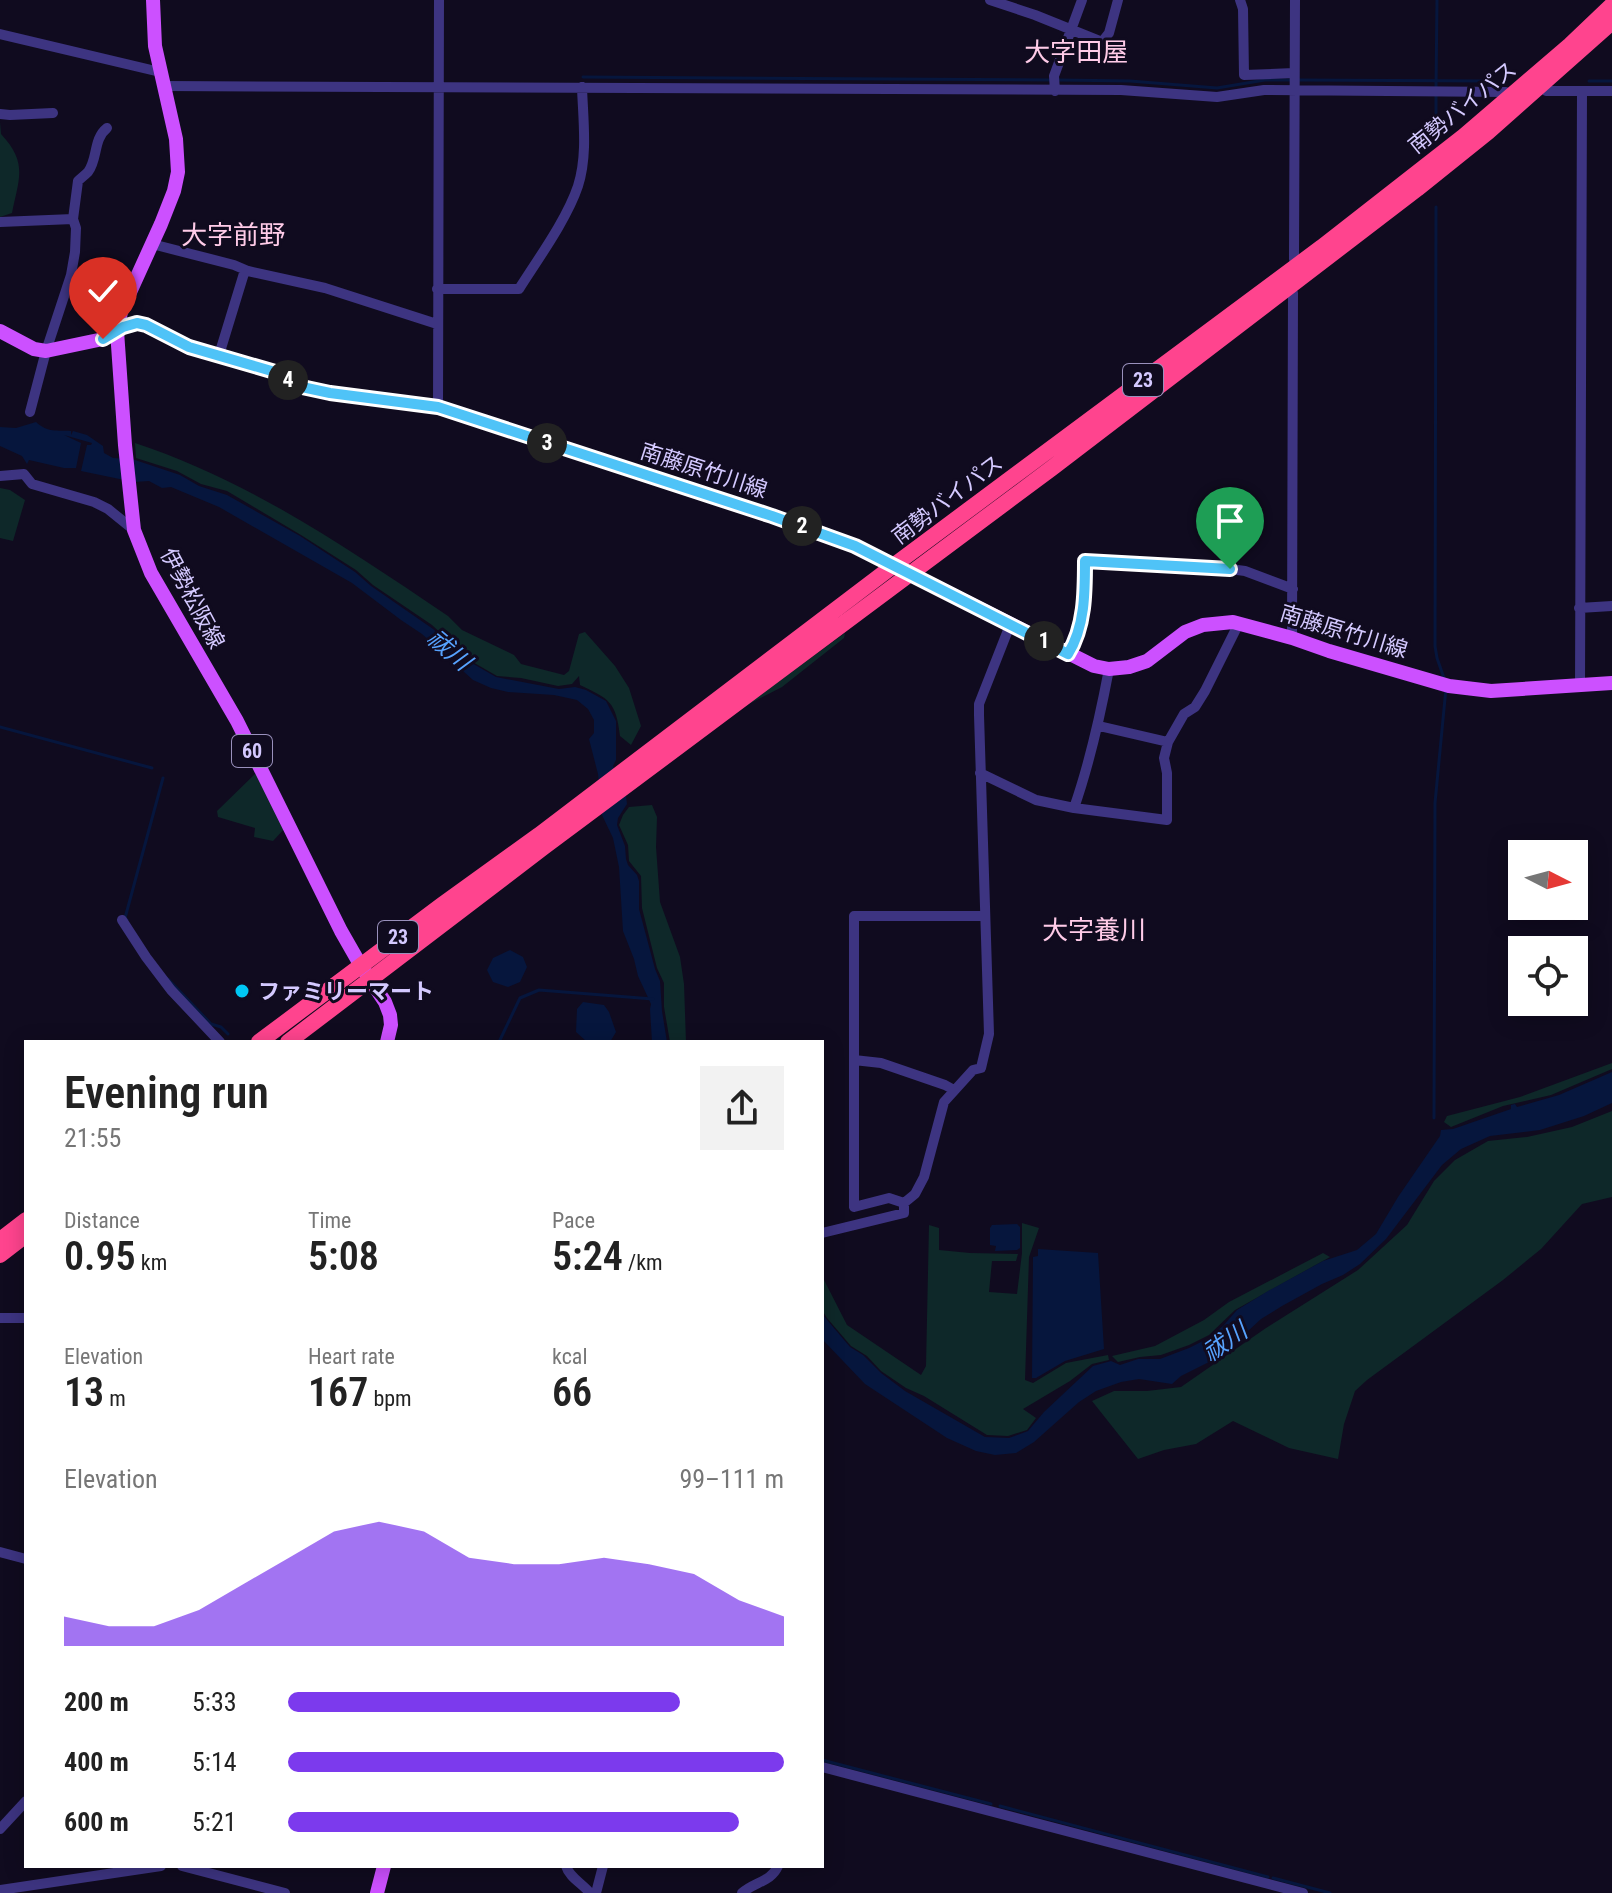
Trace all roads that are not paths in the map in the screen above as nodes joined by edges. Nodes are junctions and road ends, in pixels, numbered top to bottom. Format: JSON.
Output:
{"nodes":[{"id":1,"x":153,"y":0,"type":"edge"},
{"id":2,"x":439,"y":0,"type":"edge"},
{"id":3,"x":990,"y":0,"type":"edge"},
{"id":4,"x":1082,"y":0,"type":"edge"},
{"id":5,"x":1118,"y":0,"type":"edge"},
{"id":6,"x":1240,"y":0,"type":"edge"},
{"id":7,"x":1295,"y":0,"type":"edge"},
{"id":8,"x":1008,"y":3,"type":"edge"},
{"id":9,"x":1612,"y":5,"type":"edge"},
{"id":10,"x":1612,"y":22,"type":"edge"},
{"id":11,"x":1070,"y":30,"type":"junction"},
{"id":12,"x":0,"y":34,"type":"edge"},
{"id":13,"x":162,"y":79,"type":"junction"},
{"id":14,"x":1294,"y":81,"type":"junction"},
{"id":15,"x":1054,"y":84,"type":"junction"},
{"id":16,"x":438,"y":87,"type":"junction"},
{"id":17,"x":582,"y":87,"type":"junction"},
{"id":18,"x":1546,"y":91,"type":"dead end"},
{"id":19,"x":1582,"y":91,"type":"junction"},
{"id":20,"x":1612,"y":91,"type":"edge"},
{"id":21,"x":1506,"y":92,"type":"dead end"},
{"id":22,"x":53,"y":113,"type":"dead end"},
{"id":23,"x":0,"y":114,"type":"edge"},
{"id":24,"x":107,"y":128,"type":"dead end"},
{"id":25,"x":73,"y":219,"type":"junction"},
{"id":26,"x":0,"y":222,"type":"edge"},
{"id":27,"x":152,"y":244,"type":"junction"},
{"id":28,"x":1294,"y":259,"type":"dead end"},
{"id":29,"x":245,"y":270,"type":"junction"},
{"id":30,"x":437,"y":289,"type":"junction"},
{"id":31,"x":1293,"y":293,"type":"dead end"},
{"id":32,"x":437,"y":324,"type":"junction"},
{"id":33,"x":0,"y":331,"type":"edge"},
{"id":34,"x":117,"y":331,"type":"junction"},
{"id":35,"x":46,"y":351,"type":"junction"},
{"id":36,"x":219,"y":355,"type":"junction"},
{"id":37,"x":438,"y":407,"type":"junction"},
{"id":38,"x":30,"y":412,"type":"dead end"},
{"id":39,"x":0,"y":476,"type":"edge"},
{"id":40,"x":134,"y":530,"type":"junction"},
{"id":41,"x":893,"y":566,"type":"junction"},
{"id":42,"x":911,"y":573,"type":"junction"},
{"id":43,"x":1293,"y":589,"type":"junction"},
{"id":44,"x":1612,"y":606,"type":"edge"},
{"id":45,"x":1579,"y":608,"type":"junction"},
{"id":46,"x":1239,"y":623,"type":"junction"},
{"id":47,"x":1010,"y":625,"type":"junction"},
{"id":48,"x":1292,"y":638,"type":"junction"},
{"id":49,"x":1068,"y":654,"type":"junction"},
{"id":50,"x":1109,"y":669,"type":"junction"},
{"id":51,"x":1612,"y":683,"type":"edge"},
{"id":52,"x":1580,"y":685,"type":"junction"},
{"id":53,"x":1099,"y":726,"type":"junction"},
{"id":54,"x":1168,"y":742,"type":"junction"},
{"id":55,"x":665,"y":748,"type":"junction"},
{"id":56,"x":980,"y":773,"type":"junction"},
{"id":57,"x":1074,"y":808,"type":"junction"},
{"id":58,"x":985,"y":916,"type":"junction"},
{"id":59,"x":122,"y":920,"type":"dead end"},
{"id":60,"x":366,"y":973,"type":"junction"},
{"id":61,"x":218,"y":1040,"type":"edge"},
{"id":62,"x":262,"y":1040,"type":"edge"},
{"id":63,"x":290,"y":1040,"type":"edge"},
{"id":64,"x":387,"y":1040,"type":"edge"},
{"id":65,"x":854,"y":1060,"type":"junction"},
{"id":66,"x":954,"y":1090,"type":"junction"},
{"id":67,"x":904,"y":1203,"type":"junction"},
{"id":68,"x":24,"y":1222,"type":"edge"},
{"id":69,"x":824,"y":1233,"type":"edge"},
{"id":70,"x":24,"y":1237,"type":"edge"},
{"id":71,"x":0,"y":1240,"type":"edge"},
{"id":72,"x":0,"y":1255,"type":"edge"},
{"id":73,"x":0,"y":1318,"type":"edge"},
{"id":74,"x":24,"y":1318,"type":"edge"},
{"id":75,"x":0,"y":1552,"type":"edge"},
{"id":76,"x":24,"y":1558,"type":"edge"},
{"id":77,"x":824,"y":1768,"type":"edge"},
{"id":78,"x":24,"y":1803,"type":"edge"},
{"id":79,"x":0,"y":1829,"type":"edge"},
{"id":80,"x":148,"y":1868,"type":"edge"},
{"id":81,"x":190,"y":1868,"type":"edge"},
{"id":82,"x":383,"y":1868,"type":"edge"},
{"id":83,"x":567,"y":1868,"type":"edge"},
{"id":84,"x":602,"y":1868,"type":"edge"},
{"id":85,"x":777,"y":1868,"type":"edge"},
{"id":86,"x":0,"y":1890,"type":"edge"},
{"id":87,"x":285,"y":1893,"type":"edge"},
{"id":88,"x":377,"y":1893,"type":"edge"},
{"id":89,"x":593,"y":1893,"type":"edge"},
{"id":90,"x":742,"y":1893,"type":"edge"},
{"id":91,"x":1303,"y":1893,"type":"edge"}],
"edges":[{"from":1,"to":13,"type":"main road","name":"伊勢松阪線","number":"60"},
{"from":2,"to":16,"type":"street"},
{"from":3,"to":8,"type":"street"},
{"from":4,"to":11,"type":"street"},
{"from":5,"to":11,"type":"street"},
{"from":6,"to":14,"type":"street"},
{"from":7,"to":14,"type":"street"},
{"from":8,"to":11,"type":"street"},
{"from":9,"to":41,"type":"highway","name":"南勢バイパス","number":"23"},
{"from":10,"to":42,"type":"highway","name":"南勢バイパス","number":"23"},
{"from":11,"to":15,"type":"street"},
{"from":12,"to":13,"type":"street"},
{"from":13,"to":16,"type":"street"},
{"from":13,"to":27,"type":"main road","name":"伊勢松阪線","number":"60"},
{"from":14,"to":15,"type":"street"},
{"from":14,"to":21,"type":"street"},
{"from":14,"to":28,"type":"street"},
{"from":15,"to":17,"type":"street"},
{"from":16,"to":17,"type":"street"},
{"from":16,"to":30,"type":"street"},
{"from":17,"to":30,"type":"street"},
{"from":18,"to":19,"type":"street"},
{"from":19,"to":20,"type":"street"},
{"from":19,"to":45,"type":"street"},
{"from":22,"to":23,"type":"street"},
{"from":24,"to":25,"type":"street"},
{"from":25,"to":26,"type":"street"},
{"from":25,"to":35,"type":"street"},
{"from":27,"to":29,"type":"street"},
{"from":27,"to":34,"type":"main road","name":"伊勢松阪線","number":"60"},
{"from":29,"to":32,"type":"street"},
{"from":29,"to":36,"type":"street"},
{"from":30,"to":32,"type":"street"},
{"from":31,"to":43,"type":"street"},
{"from":32,"to":37,"type":"street"},
{"from":33,"to":35,"type":"main road"},
{"from":34,"to":35,"type":"main road","name":"南藤原竹川線"},
{"from":34,"to":36,"type":"main road","name":"南藤原竹川線"},
{"from":34,"to":40,"type":"main road","name":"伊勢松阪線","number":"60"},
{"from":35,"to":38,"type":"street"},
{"from":36,"to":37,"type":"main road","name":"南藤原竹川線"},
{"from":37,"to":41,"type":"main road","name":"南藤原竹川線"},
{"from":39,"to":40,"type":"street"},
{"from":40,"to":60,"type":"main road","name":"伊勢松阪線","number":"60"},
{"from":41,"to":42,"type":"main road","name":"南藤原竹川線"},
{"from":41,"to":55,"type":"highway","name":"南勢バイパス","number":"23"},
{"from":42,"to":47,"type":"main road","name":"南藤原竹川線"},
{"from":42,"to":55,"type":"highway","name":"南勢バイパス","number":"23"},
{"from":43,"to":48,"type":"street"},
{"from":43,"to":49,"type":"street"},
{"from":44,"to":45,"type":"street"},
{"from":45,"to":52,"type":"street"},
{"from":46,"to":48,"type":"main road","name":"南藤原竹川線"},
{"from":46,"to":50,"type":"main road","name":"南藤原竹川線"},
{"from":46,"to":54,"type":"street"},
{"from":47,"to":49,"type":"main road","name":"南藤原竹川線"},
{"from":47,"to":56,"type":"street"},
{"from":48,"to":52,"type":"main road","name":"南藤原竹川線"},
{"from":49,"to":50,"type":"main road","name":"南藤原竹川線"},
{"from":50,"to":53,"type":"street"},
{"from":51,"to":52,"type":"main road","name":"南藤原竹川線"},
{"from":53,"to":54,"type":"street"},
{"from":53,"to":57,"type":"street"},
{"from":54,"to":57,"type":"street"},
{"from":55,"to":60,"type":"highway","name":"南勢バイパス","number":"23"},
{"from":56,"to":57,"type":"street"},
{"from":56,"to":58,"type":"street"},
{"from":58,"to":65,"type":"street"},
{"from":58,"to":66,"type":"street"},
{"from":59,"to":61,"type":"street"},
{"from":60,"to":62,"type":"highway","name":"南勢バイパス","number":"23"},
{"from":60,"to":63,"type":"highway","name":"南勢バイパス","number":"23"},
{"from":60,"to":64,"type":"main road","name":"伊勢松阪線","number":"60"},
{"from":65,"to":66,"type":"street"},
{"from":65,"to":67,"type":"street"},
{"from":66,"to":67,"type":"street"},
{"from":67,"to":69,"type":"street"},
{"from":68,"to":71,"type":"highway"},
{"from":70,"to":72,"type":"highway"},
{"from":73,"to":74,"type":"street"},
{"from":75,"to":76,"type":"street"},
{"from":77,"to":91,"type":"street"},
{"from":78,"to":79,"type":"street"},
{"from":80,"to":86,"type":"street"},
{"from":81,"to":87,"type":"street"},
{"from":82,"to":88,"type":"main road"},
{"from":83,"to":89,"type":"street"},
{"from":84,"to":89,"type":"street"},
{"from":85,"to":90,"type":"street"}]}
